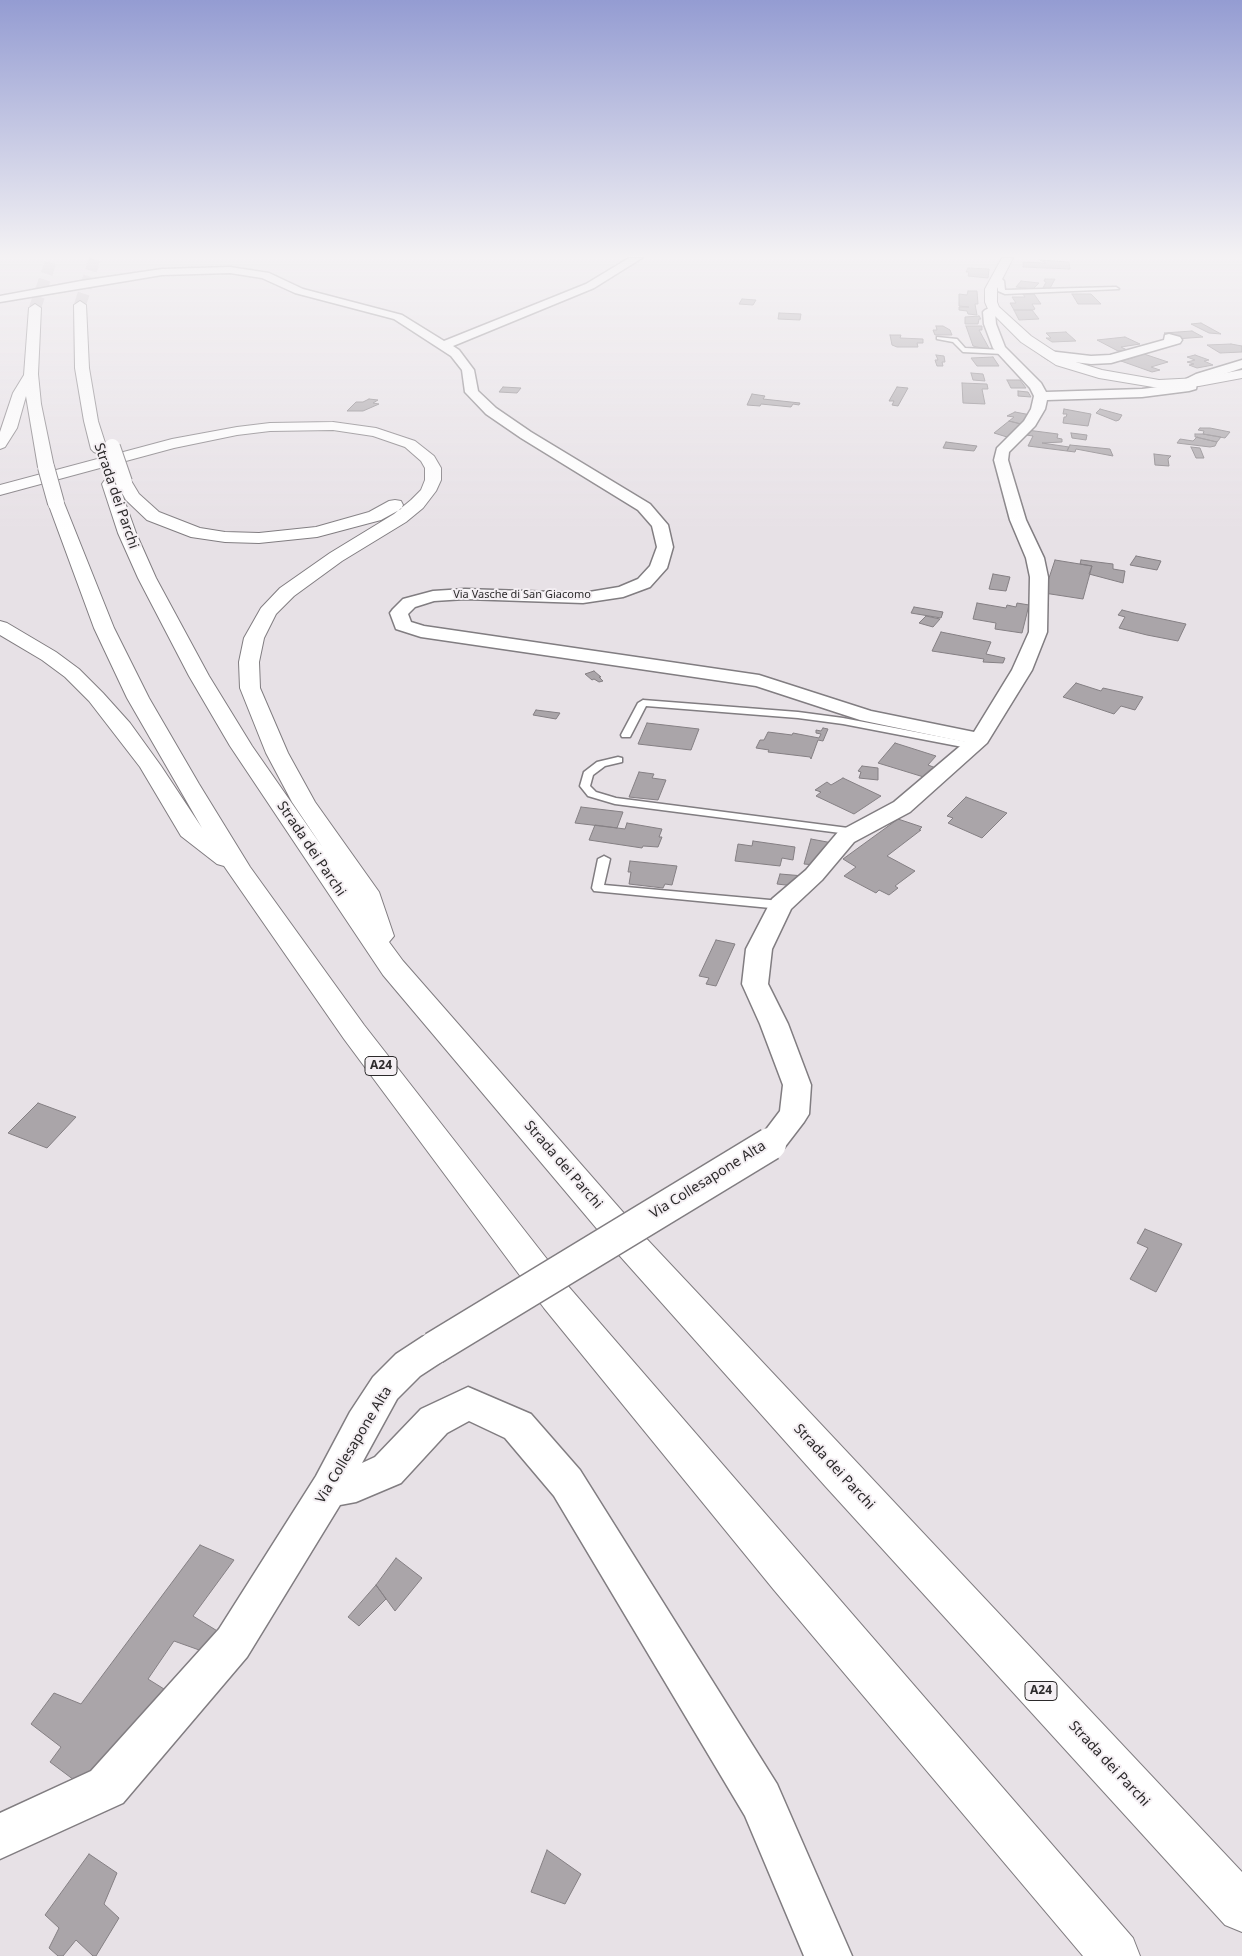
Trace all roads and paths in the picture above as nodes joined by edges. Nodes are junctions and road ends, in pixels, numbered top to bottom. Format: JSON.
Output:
{"nodes":[{"id":1,"x":32,"y":349,"type":"edge"},
{"id":2,"x":82,"y":349,"type":"edge"},
{"id":3,"x":449,"y":349,"type":"edge"},
{"id":4,"x":962,"y":349,"type":"edge"},
{"id":5,"x":1040,"y":349,"type":"edge"},
{"id":6,"x":1144,"y":349,"type":"edge"},
{"id":7,"x":1003,"y":352,"type":"joint"},
{"id":8,"x":1048,"y":355,"type":"junction"},
{"id":9,"x":1242,"y":364,"type":"edge"},
{"id":10,"x":31,"y":374,"type":"junction"},
{"id":11,"x":1242,"y":374,"type":"edge"},
{"id":12,"x":1189,"y":383,"type":"junction"},
{"id":13,"x":1041,"y":396,"type":"junction"},
{"id":14,"x":0,"y":444,"type":"edge"},
{"id":15,"x":413,"y":467,"type":"dead end"},
{"id":16,"x":117,"y":483,"type":"junction"},
{"id":17,"x":415,"y":485,"type":"dead end"},
{"id":18,"x":0,"y":490,"type":"edge"},
{"id":19,"x":0,"y":497,"type":"edge"},
{"id":20,"x":0,"y":627,"type":"edge"},
{"id":21,"x":626,"y":735,"type":"dead end"},
{"id":22,"x":977,"y":743,"type":"junction"},
{"id":23,"x":618,"y":760,"type":"dead end"},
{"id":24,"x":637,"y":813,"type":"dead end"},
{"id":25,"x":851,"y":835,"type":"junction"},
{"id":26,"x":604,"y":859,"type":"dead end"},
{"id":27,"x":239,"y":870,"type":"junction"},
{"id":28,"x":781,"y":905,"type":"junction"},
{"id":29,"x":393,"y":968,"type":"junction"},
{"id":30,"x":770,"y":1144,"type":"joint"},
{"id":31,"x":329,"y":1488,"type":"junction"},
{"id":32,"x":0,"y":1836,"type":"edge"},
{"id":33,"x":1242,"y":1908,"type":"edge"},
{"id":34,"x":828,"y":1956,"type":"edge"},
{"id":35,"x":1115,"y":1956,"type":"edge"}],
"edges":[{"from":1,"to":10,"type":"main road","number":"A24"},
{"from":2,"to":16,"type":"main road","name":"Strada dei Parchi","number":"A24"},
{"from":3,"to":22,"type":"street","name":"Via Vasche di San Giacomo"},
{"from":4,"to":7,"type":"lane"},
{"from":5,"to":8,"type":"main road"},
{"from":6,"to":8,"type":"street"},
{"from":7,"to":13,"type":"street"},
{"from":8,"to":12,"type":"main road"},
{"from":9,"to":12,"type":"street"},
{"from":10,"to":14,"type":"main road"},
{"from":10,"to":27,"type":"main road","number":"A24","bridge":true},
{"from":11,"to":12,"type":"main road"},
{"from":12,"to":13,"type":"street"},
{"from":13,"to":22,"type":"street","name":"Via Collesapone Alta"},
{"from":15,"to":19,"type":"main road"},
{"from":16,"to":17,"type":"main road"},
{"from":16,"to":29,"type":"main road","name":"Strada dei Parchi","number":"A24"},
{"from":18,"to":29,"type":"main road"},
{"from":20,"to":27,"type":"main road"},
{"from":21,"to":22,"type":"lane"},
{"from":22,"to":25,"type":"street","name":"Via Collesapone Alta"},
{"from":23,"to":25,"type":"lane"},
{"from":24,"to":25,"type":"lane"},
{"from":25,"to":28,"type":"street","name":"Via Collesapone Alta"},
{"from":26,"to":28,"type":"lane"},
{"from":27,"to":35,"type":"main road","number":"A24"},
{"from":28,"to":30,"type":"street","name":"Via Collesapone Alta"},
{"from":29,"to":33,"type":"main road","name":"Strada dei Parchi","number":"A24"},
{"from":30,"to":31,"type":"street","name":"Via Collesapone Alta","bridge":true},
{"from":31,"to":32,"type":"street","name":"Via Collesapone Alta"},
{"from":31,"to":34,"type":"street"}]}
